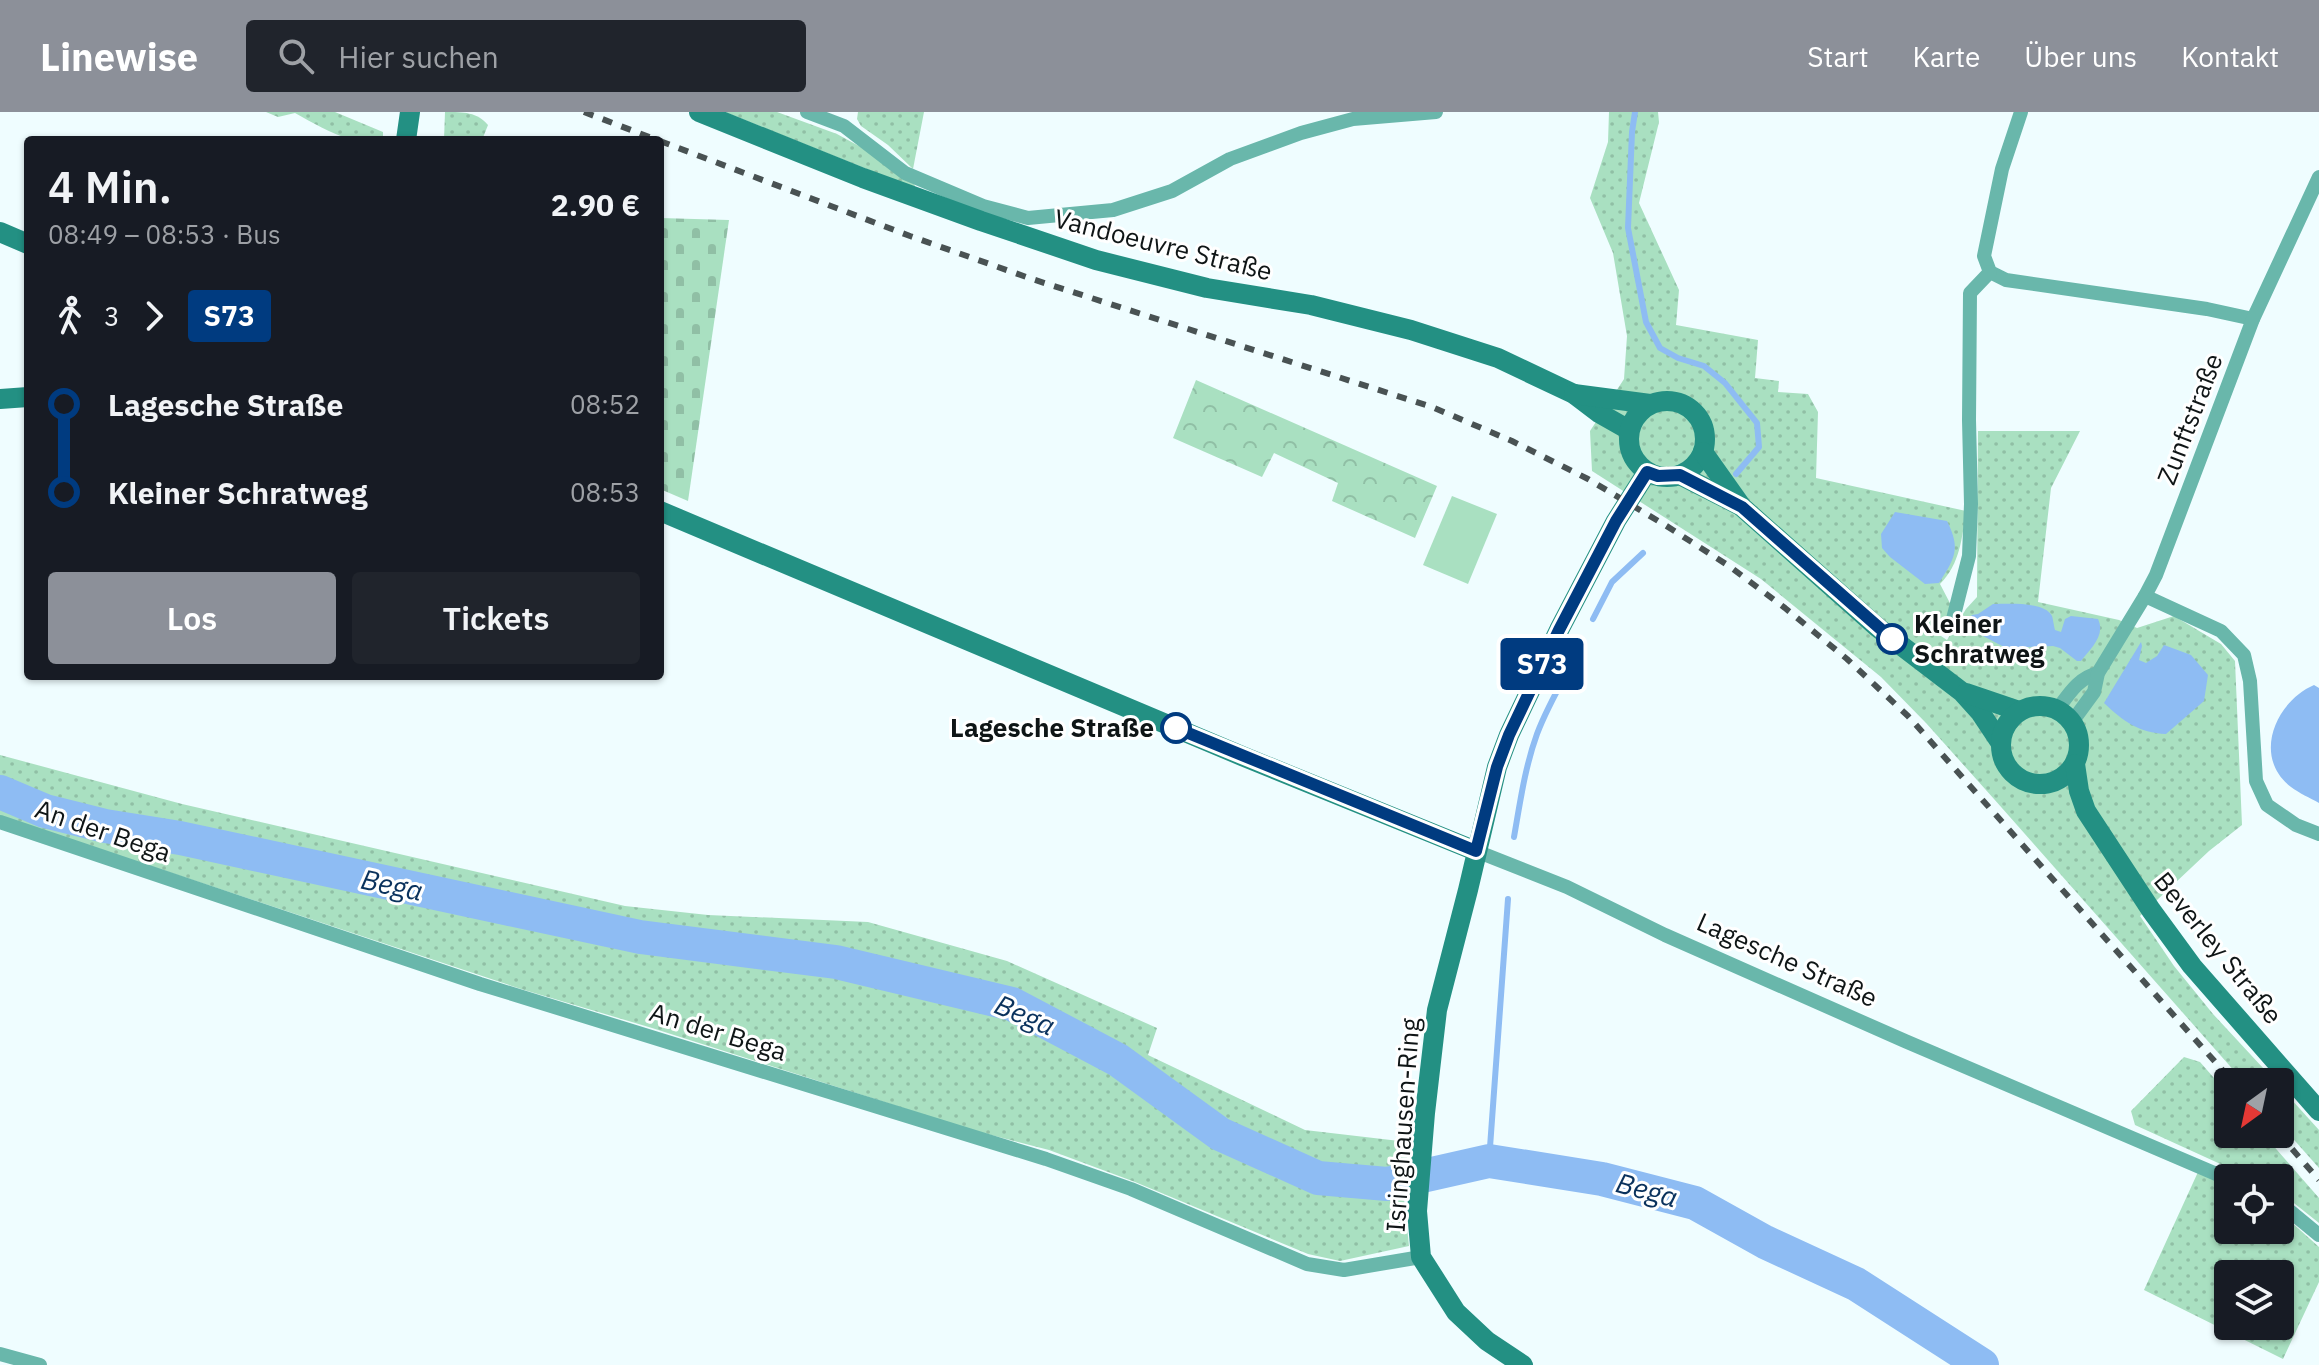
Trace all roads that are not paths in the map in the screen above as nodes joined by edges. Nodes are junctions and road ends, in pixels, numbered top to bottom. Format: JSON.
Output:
{"nodes":[{"id":1,"x":410,"y":112,"type":"edge"},
{"id":2,"x":699,"y":112,"type":"edge"},
{"id":3,"x":807,"y":112,"type":"edge"},
{"id":4,"x":1436,"y":112,"type":"edge"},
{"id":5,"x":2021,"y":112,"type":"edge"},
{"id":6,"x":407,"y":136,"type":"edge"},
{"id":7,"x":2319,"y":177,"type":"edge"},
{"id":8,"x":0,"y":232,"type":"edge"},
{"id":9,"x":24,"y":242,"type":"edge"},
{"id":10,"x":1990,"y":272,"type":"junction"},
{"id":11,"x":2253,"y":319,"type":"junction"},
{"id":12,"x":1574,"y":394,"type":"junction"},
{"id":13,"x":24,"y":397,"type":"edge"},
{"id":14,"x":0,"y":399,"type":"edge"},
{"id":15,"x":1650,"y":404,"type":"junction"},
{"id":16,"x":1629,"y":430,"type":"junction"},
{"id":17,"x":1703,"y":452,"type":"junction"},
{"id":18,"x":1647,"y":472,"type":"junction"},
{"id":19,"x":1680,"y":475,"type":"junction"},
{"id":20,"x":1742,"y":507,"type":"junction"},
{"id":21,"x":664,"y":513,"type":"edge"},
{"id":22,"x":2145,"y":596,"type":"junction"},
{"id":23,"x":1953,"y":619,"type":"dead end"},
{"id":24,"x":1962,"y":692,"type":"junction"},
{"id":25,"x":2019,"y":711,"type":"junction"},
{"id":26,"x":2064,"y":716,"type":"junction"},
{"id":27,"x":2000,"y":742,"type":"junction"},
{"id":28,"x":2075,"y":764,"type":"junction"},
{"id":29,"x":2044,"y":785,"type":"junction"},
{"id":30,"x":2086,"y":811,"type":"junction"},
{"id":31,"x":0,"y":822,"type":"edge"},
{"id":32,"x":2319,"y":834,"type":"edge"},
{"id":33,"x":1476,"y":851,"type":"junction"},
{"id":34,"x":2319,"y":1111,"type":"edge"},
{"id":35,"x":2214,"y":1173,"type":"edge"},
{"id":36,"x":2294,"y":1214,"type":"edge"},
{"id":37,"x":2319,"y":1235,"type":"edge"},
{"id":38,"x":1421,"y":1257,"type":"junction"},
{"id":39,"x":0,"y":1354,"type":"edge"},
{"id":40,"x":40,"y":1365,"type":"edge"},
{"id":41,"x":1523,"y":1365,"type":"edge"}],
"edges":[{"from":1,"to":6,"type":"street"},
{"from":2,"to":12,"type":"street","name":"Vandoeuvre Straße"},
{"from":3,"to":4,"type":"street"},
{"from":5,"to":10,"type":"street"},
{"from":7,"to":11,"type":"street","name":"Zunftstraße"},
{"from":8,"to":9,"type":"street"},
{"from":10,"to":11,"type":"street"},
{"from":10,"to":23,"type":"street"},
{"from":11,"to":22,"type":"street","name":"Zunftstraße"},
{"from":12,"to":15,"type":"street","name":"Vandoeuvre Straße"},
{"from":12,"to":16,"type":"street","name":"Vandoeuvre Straße"},
{"from":13,"to":14,"type":"street"},
{"from":15,"to":16,"type":"street"},
{"from":15,"to":17,"type":"street"},
{"from":16,"to":18,"type":"street"},
{"from":17,"to":19,"type":"street"},
{"from":17,"to":20,"type":"street"},
{"from":18,"to":19,"type":"street"},
{"from":18,"to":33,"type":"street"},
{"from":19,"to":20,"type":"street"},
{"from":20,"to":24,"type":"street"},
{"from":21,"to":33,"type":"street","name":"Lagesche Straße"},
{"from":22,"to":26,"type":"street","name":"Zunftstraße"},
{"from":22,"to":32,"type":"street"},
{"from":24,"to":25,"type":"street"},
{"from":24,"to":27,"type":"street"},
{"from":25,"to":26,"type":"street"},
{"from":25,"to":27,"type":"street"},
{"from":26,"to":28,"type":"street"},
{"from":27,"to":29,"type":"street"},
{"from":28,"to":29,"type":"street"},
{"from":28,"to":30,"type":"street"},
{"from":29,"to":30,"type":"street"},
{"from":30,"to":34,"type":"street","name":"Beverley Straße"},
{"from":31,"to":38,"type":"street","name":"An der Bega"},
{"from":33,"to":35,"type":"street","name":"Lagesche Straße"},
{"from":33,"to":38,"type":"street","name":"Isringhausen-Ring"},
{"from":36,"to":37,"type":"street"},
{"from":38,"to":41,"type":"street","name":"Isringhausen-Ring"},
{"from":39,"to":40,"type":"street"}]}
